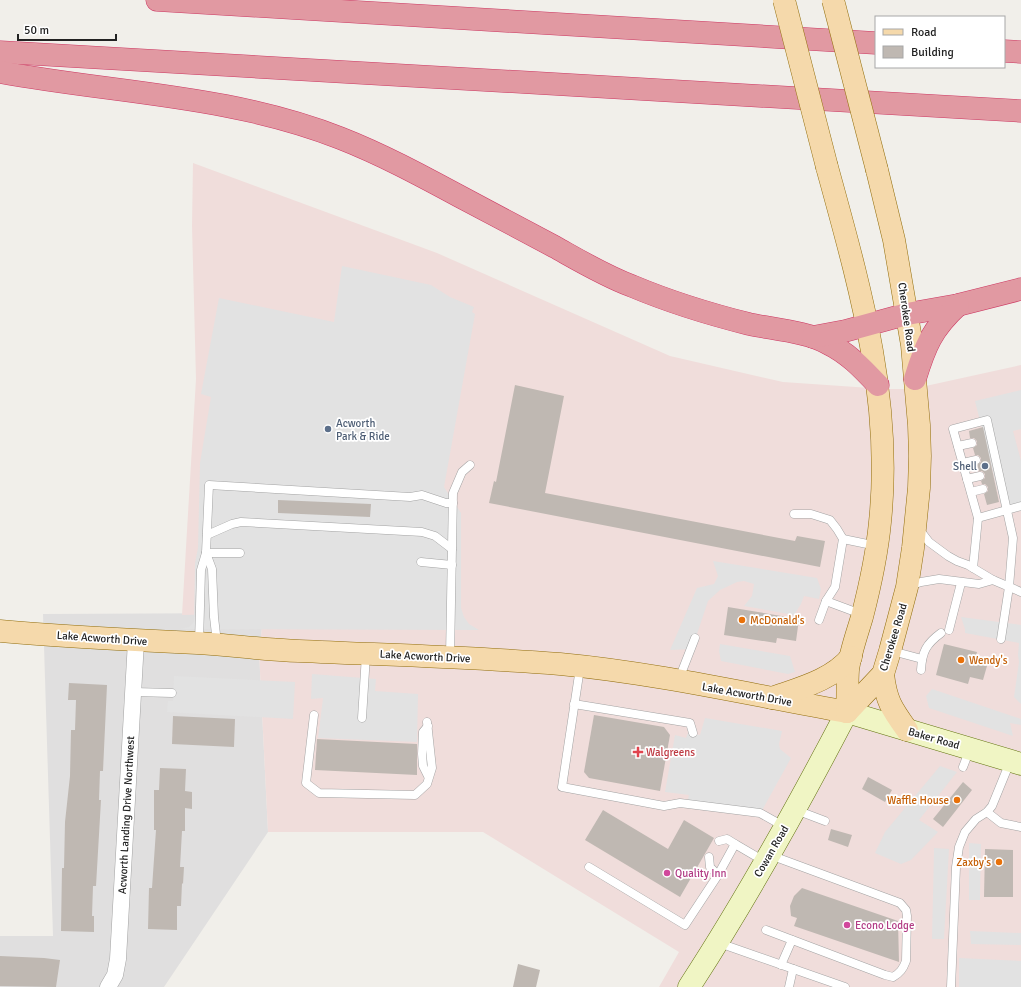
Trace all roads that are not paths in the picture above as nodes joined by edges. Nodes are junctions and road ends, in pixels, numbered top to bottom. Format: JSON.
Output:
{"nodes":[{"id":1,"x":157,"y":0,"type":"edge"},
{"id":2,"x":784,"y":0,"type":"edge"},
{"id":3,"x":833,"y":0,"type":"edge"},
{"id":4,"x":875,"y":43,"type":"edge"},
{"id":5,"x":1005,"y":50,"type":"edge"},
{"id":6,"x":0,"y":52,"type":"edge"},
{"id":7,"x":1021,"y":52,"type":"edge"},
{"id":8,"x":0,"y":72,"type":"edge"},
{"id":9,"x":1021,"y":111,"type":"edge"},
{"id":10,"x":1021,"y":289,"type":"edge"},
{"id":11,"x":958,"y":305,"type":"junction"},
{"id":12,"x":907,"y":314,"type":"junction"},
{"id":13,"x":868,"y":326,"type":"junction"},
{"id":14,"x":813,"y":337,"type":"junction"},
{"id":15,"x":915,"y":379,"type":"junction"},
{"id":16,"x":878,"y":385,"type":"junction"},
{"id":17,"x":972,"y":443,"type":"dead end"},
{"id":18,"x":958,"y":446,"type":"junction"},
{"id":19,"x":976,"y":460,"type":"dead end"},
{"id":20,"x":963,"y":463,"type":"junction"},
{"id":21,"x":470,"y":465,"type":"dead end"},
{"id":22,"x":980,"y":476,"type":"dead end"},
{"id":23,"x":967,"y":479,"type":"junction"},
{"id":24,"x":983,"y":489,"type":"dead end"},
{"id":25,"x":971,"y":492,"type":"junction"},
{"id":26,"x":453,"y":503,"type":"junction"},
{"id":27,"x":1021,"y":506,"type":"edge"},
{"id":28,"x":1006,"y":510,"type":"junction"},
{"id":29,"x":794,"y":514,"type":"dead end"},
{"id":30,"x":978,"y":518,"type":"junction"},
{"id":31,"x":916,"y":524,"type":"junction"},
{"id":32,"x":207,"y":535,"type":"junction"},
{"id":33,"x":1021,"y":536,"type":"edge"},
{"id":34,"x":1012,"y":538,"type":"junction"},
{"id":35,"x":843,"y":539,"type":"junction"},
{"id":36,"x":877,"y":546,"type":"junction"},
{"id":37,"x":452,"y":549,"type":"junction"},
{"id":38,"x":206,"y":553,"type":"junction"},
{"id":39,"x":240,"y":553,"type":"dead end"},
{"id":40,"x":421,"y":562,"type":"dead end"},
{"id":41,"x":452,"y":565,"type":"junction"},
{"id":42,"x":974,"y":568,"type":"junction"},
{"id":43,"x":993,"y":580,"type":"junction"},
{"id":44,"x":961,"y":583,"type":"junction"},
{"id":45,"x":907,"y":587,"type":"junction"},
{"id":46,"x":1009,"y":587,"type":"junction"},
{"id":47,"x":1021,"y":592,"type":"edge"},
{"id":48,"x":826,"y":601,"type":"junction"},
{"id":49,"x":862,"y":614,"type":"junction"},
{"id":50,"x":819,"y":620,"type":"dead end"},
{"id":51,"x":949,"y":630,"type":"dead end"},
{"id":52,"x":0,"y":631,"type":"edge"},
{"id":53,"x":941,"y":633,"type":"dead end"},
{"id":54,"x":695,"y":638,"type":"dead end"},
{"id":55,"x":1001,"y":639,"type":"dead end"},
{"id":56,"x":136,"y":640,"type":"junction"},
{"id":57,"x":208,"y":644,"type":"junction"},
{"id":58,"x":890,"y":651,"type":"junction"},
{"id":59,"x":366,"y":654,"type":"junction"},
{"id":60,"x":450,"y":657,"type":"junction"},
{"id":61,"x":851,"y":657,"type":"junction"},
{"id":62,"x":922,"y":659,"type":"junction"},
{"id":63,"x":580,"y":667,"type":"junction"},
{"id":64,"x":921,"y":670,"type":"dead end"},
{"id":65,"x":883,"y":674,"type":"junction"},
{"id":66,"x":678,"y":681,"type":"junction"},
{"id":67,"x":134,"y":692,"type":"junction"},
{"id":68,"x":172,"y":693,"type":"dead end"},
{"id":69,"x":771,"y":698,"type":"junction"},
{"id":70,"x":574,"y":704,"type":"junction"},
{"id":71,"x":847,"y":712,"type":"junction"},
{"id":72,"x":314,"y":715,"type":"dead end"},
{"id":73,"x":362,"y":718,"type":"dead end"},
{"id":74,"x":428,"y":724,"type":"dead end"},
{"id":75,"x":907,"y":730,"type":"junction"},
{"id":76,"x":693,"y":733,"type":"dead end"},
{"id":77,"x":1016,"y":762,"type":"edge"},
{"id":78,"x":987,"y":812,"type":"junction"},
{"id":79,"x":790,"y":818,"type":"junction"},
{"id":80,"x":825,"y":821,"type":"dead end"},
{"id":81,"x":1021,"y":827,"type":"edge"},
{"id":82,"x":719,"y":841,"type":"dead end"},
{"id":83,"x":735,"y":844,"type":"junction"},
{"id":84,"x":709,"y":857,"type":"dead end"},
{"id":85,"x":767,"y":858,"type":"junction"},
{"id":86,"x":589,"y":867,"type":"dead end"},
{"id":87,"x":718,"y":875,"type":"junction"},
{"id":88,"x":766,"y":930,"type":"dead end"},
{"id":89,"x":792,"y":940,"type":"junction"},
{"id":90,"x":718,"y":942,"type":"junction"},
{"id":91,"x":782,"y":965,"type":"junction"},
{"id":92,"x":793,"y":969,"type":"junction"},
{"id":93,"x":108,"y":987,"type":"edge"},
{"id":94,"x":689,"y":987,"type":"edge"},
{"id":95,"x":790,"y":987,"type":"edge"},
{"id":96,"x":845,"y":987,"type":"edge"},
{"id":97,"x":951,"y":987,"type":"edge"}],
"edges":[{"from":1,"to":4,"type":"highway"},
{"from":2,"to":13,"type":"main road","bridge":true},
{"from":3,"to":12,"type":"main road","name":"Cherokee Road","bridge":true},
{"from":5,"to":7,"type":"highway"},
{"from":6,"to":9,"type":"highway"},
{"from":8,"to":14,"type":"highway"},
{"from":10,"to":11,"type":"highway"},
{"from":11,"to":12,"type":"highway"},
{"from":11,"to":15,"type":"highway"},
{"from":12,"to":13,"type":"highway"},
{"from":12,"to":15,"type":"main road","name":"Cherokee Road"},
{"from":13,"to":14,"type":"highway"},
{"from":13,"to":16,"type":"main road"},
{"from":14,"to":16,"type":"highway"},
{"from":15,"to":31,"type":"main road","name":"Cherokee Road"},
{"from":16,"to":36,"type":"main road"},
{"from":17,"to":18,"type":"lane"},
{"from":18,"to":20,"type":"lane"},
{"from":18,"to":28,"type":"lane"},
{"from":19,"to":20,"type":"lane"},
{"from":20,"to":23,"type":"lane"},
{"from":21,"to":26,"type":"lane"},
{"from":22,"to":23,"type":"lane"},
{"from":23,"to":25,"type":"lane"},
{"from":24,"to":25,"type":"lane"},
{"from":25,"to":30,"type":"lane"},
{"from":26,"to":32,"type":"lane"},
{"from":26,"to":37,"type":"lane"},
{"from":27,"to":28,"type":"lane"},
{"from":28,"to":30,"type":"lane"},
{"from":28,"to":34,"type":"lane"},
{"from":29,"to":35,"type":"lane"},
{"from":30,"to":42,"type":"lane"},
{"from":31,"to":42,"type":"lane"},
{"from":31,"to":45,"type":"main road","name":"Cherokee Road"},
{"from":32,"to":37,"type":"lane"},
{"from":32,"to":38,"type":"lane"},
{"from":33,"to":34,"type":"lane"},
{"from":34,"to":46,"type":"lane"},
{"from":35,"to":36,"type":"lane"},
{"from":35,"to":48,"type":"lane"},
{"from":36,"to":49,"type":"main road"},
{"from":37,"to":41,"type":"lane"},
{"from":38,"to":39,"type":"lane"},
{"from":38,"to":57,"type":"lane"},
{"from":38,"to":57,"type":"lane"},
{"from":40,"to":41,"type":"lane"},
{"from":41,"to":60,"type":"lane"},
{"from":42,"to":43,"type":"lane"},
{"from":43,"to":44,"type":"lane"},
{"from":43,"to":46,"type":"lane"},
{"from":44,"to":45,"type":"lane"},
{"from":44,"to":51,"type":"lane"},
{"from":45,"to":58,"type":"main road","name":"Cherokee Road"},
{"from":46,"to":47,"type":"lane"},
{"from":46,"to":55,"type":"lane"},
{"from":48,"to":49,"type":"lane"},
{"from":48,"to":50,"type":"lane"},
{"from":49,"to":61,"type":"main road"},
{"from":52,"to":56,"type":"main road","name":"Lake Acworth Drive"},
{"from":53,"to":62,"type":"lane"},
{"from":54,"to":66,"type":"lane"},
{"from":56,"to":57,"type":"main road","name":"Lake Acworth Drive"},
{"from":56,"to":67,"type":"street","name":"Acworth Landing Drive Northwest"},
{"from":57,"to":59,"type":"main road","name":"Lake Acworth Drive"},
{"from":58,"to":62,"type":"lane"},
{"from":58,"to":65,"type":"main road","name":"Cherokee Road"},
{"from":59,"to":60,"type":"main road","name":"Lake Acworth Drive"},
{"from":59,"to":73,"type":"lane"},
{"from":60,"to":63,"type":"main road","name":"Lake Acworth Drive"},
{"from":61,"to":69,"type":"main road"},
{"from":61,"to":71,"type":"main road"},
{"from":62,"to":64,"type":"lane"},
{"from":63,"to":66,"type":"main road","name":"Lake Acworth Drive"},
{"from":63,"to":70,"type":"lane"},
{"from":65,"to":71,"type":"main road","name":"Cherokee Road"},
{"from":65,"to":75,"type":"main road"},
{"from":66,"to":69,"type":"main road","name":"Lake Acworth Drive"},
{"from":67,"to":68,"type":"lane"},
{"from":67,"to":93,"type":"street","name":"Acworth Landing Drive Northwest"},
{"from":69,"to":71,"type":"main road","name":"Lake Acworth Drive"},
{"from":70,"to":76,"type":"lane"},
{"from":70,"to":79,"type":"lane"},
{"from":71,"to":75,"type":"main road","name":"Baker Road"},
{"from":71,"to":79,"type":"main road","name":"Cowan Road"},
{"from":72,"to":74,"type":"lane"},
{"from":75,"to":77,"type":"main road","name":"Baker Road"},
{"from":77,"to":78,"type":"lane"},
{"from":78,"to":81,"type":"lane"},
{"from":78,"to":97,"type":"lane"},
{"from":79,"to":80,"type":"lane"},
{"from":79,"to":85,"type":"main road","name":"Cowan Road"},
{"from":82,"to":83,"type":"lane"},
{"from":83,"to":85,"type":"lane"},
{"from":83,"to":87,"type":"lane"},
{"from":84,"to":87,"type":"lane"},
{"from":85,"to":89,"type":"lane"},
{"from":85,"to":90,"type":"main road","name":"Cowan Road"},
{"from":86,"to":87,"type":"lane"},
{"from":88,"to":89,"type":"lane"},
{"from":89,"to":91,"type":"lane"},
{"from":90,"to":91,"type":"lane"},
{"from":90,"to":94,"type":"main road","name":"Cowan Road"},
{"from":91,"to":92,"type":"lane"},
{"from":92,"to":95,"type":"lane"},
{"from":92,"to":96,"type":"lane"}]}
